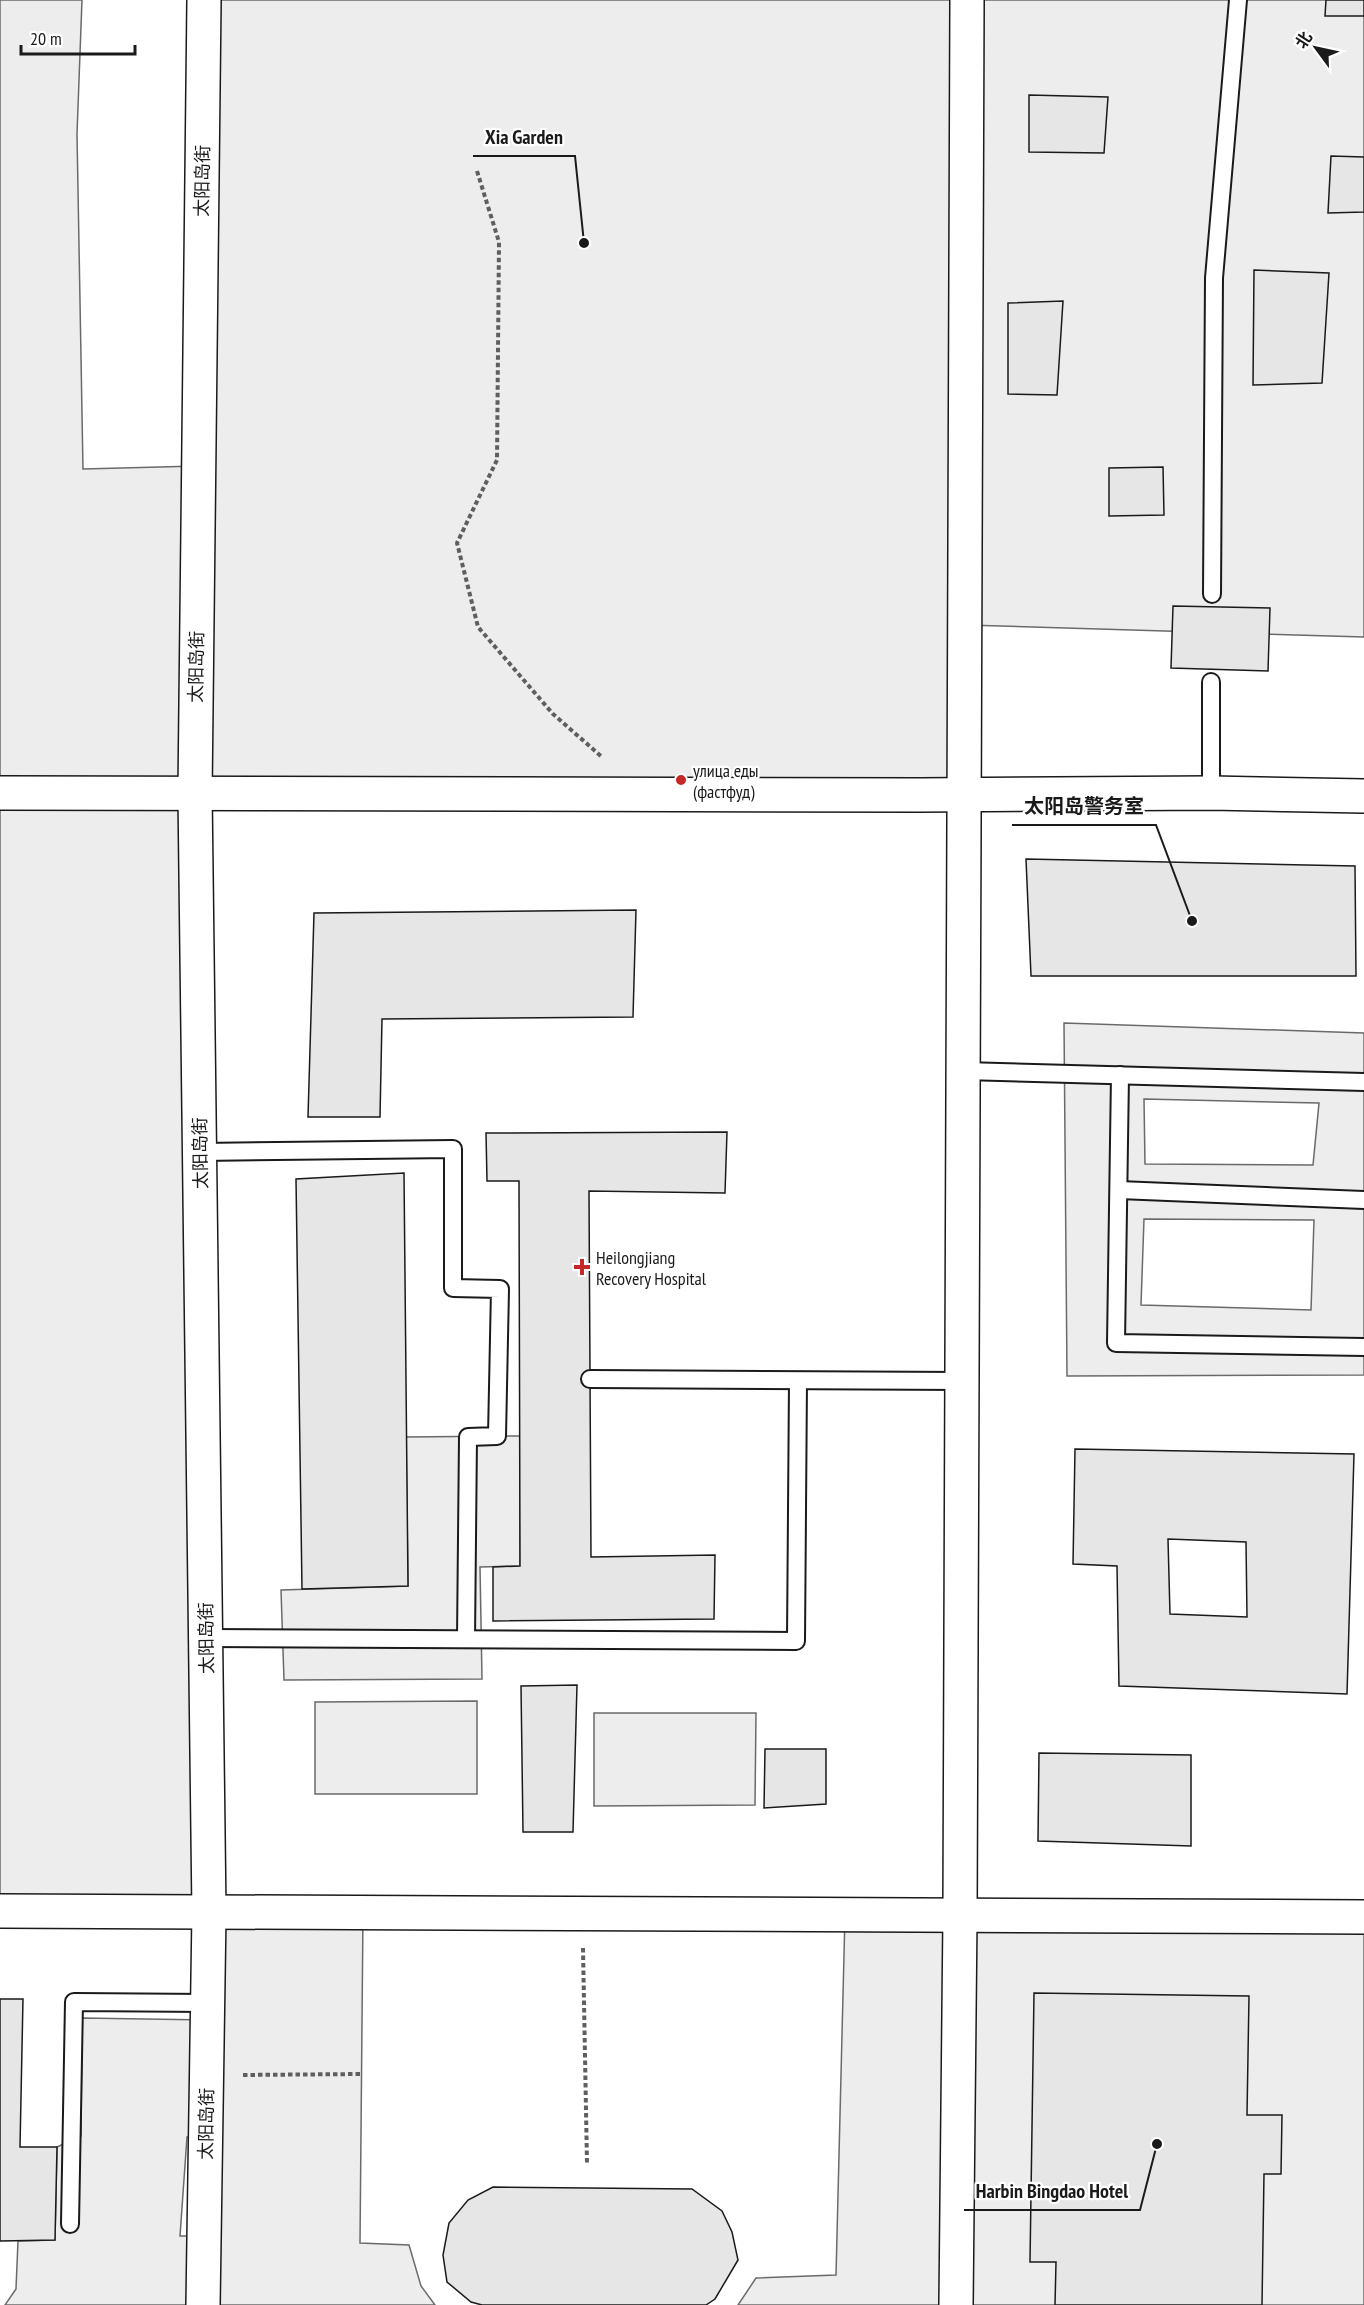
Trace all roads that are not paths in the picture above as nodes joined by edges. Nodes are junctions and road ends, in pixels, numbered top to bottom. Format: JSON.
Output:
{"nodes":[{"id":1,"x":204,"y":0,"type":"edge"},
{"id":2,"x":968,"y":0,"type":"edge"},
{"id":3,"x":1239,"y":0,"type":"edge"},
{"id":4,"x":1212,"y":594,"type":"dead end"},
{"id":5,"x":1211,"y":682,"type":"dead end"},
{"id":6,"x":0,"y":793,"type":"edge"},
{"id":7,"x":195,"y":793,"type":"junction"},
{"id":8,"x":1211,"y":794,"type":"junction"},
{"id":9,"x":965,"y":795,"type":"junction"},
{"id":10,"x":1364,"y":796,"type":"edge"},
{"id":11,"x":964,"y":1071,"type":"junction"},
{"id":12,"x":1120,"y":1075,"type":"junction"},
{"id":13,"x":1364,"y":1082,"type":"edge"},
{"id":14,"x":200,"y":1152,"type":"junction"},
{"id":15,"x":1119,"y":1190,"type":"junction"},
{"id":16,"x":1364,"y":1200,"type":"edge"},
{"id":17,"x":1364,"y":1347,"type":"edge"},
{"id":18,"x":590,"y":1379,"type":"dead end"},
{"id":19,"x":798,"y":1381,"type":"junction"},
{"id":20,"x":963,"y":1381,"type":"junction"},
{"id":21,"x":206,"y":1638,"type":"junction"},
{"id":22,"x":466,"y":1639,"type":"junction"},
{"id":23,"x":0,"y":1911,"type":"edge"},
{"id":24,"x":209,"y":1912,"type":"junction"},
{"id":25,"x":960,"y":1916,"type":"junction"},
{"id":26,"x":1364,"y":1917,"type":"edge"},
{"id":27,"x":208,"y":2003,"type":"junction"},
{"id":28,"x":70,"y":2224,"type":"dead end"},
{"id":29,"x":203,"y":2305,"type":"edge"},
{"id":30,"x":956,"y":2305,"type":"edge"}],
"edges":[{"from":1,"to":7,"type":"street","name":"太阳岛街"},
{"from":2,"to":9,"type":"street"},
{"from":3,"to":4,"type":"lane"},
{"from":5,"to":8,"type":"lane"},
{"from":6,"to":7,"type":"street"},
{"from":7,"to":9,"type":"street"},
{"from":7,"to":14,"type":"street","name":"太阳岛街"},
{"from":8,"to":9,"type":"street"},
{"from":8,"to":10,"type":"street"},
{"from":9,"to":11,"type":"street"},
{"from":11,"to":12,"type":"lane"},
{"from":11,"to":20,"type":"street"},
{"from":12,"to":13,"type":"lane"},
{"from":12,"to":15,"type":"lane"},
{"from":14,"to":21,"type":"street","name":"太阳岛街"},
{"from":14,"to":22,"type":"lane"},
{"from":15,"to":16,"type":"lane"},
{"from":15,"to":17,"type":"lane"},
{"from":18,"to":19,"type":"lane"},
{"from":19,"to":20,"type":"lane"},
{"from":19,"to":22,"type":"lane"},
{"from":20,"to":25,"type":"street"},
{"from":21,"to":22,"type":"lane"},
{"from":21,"to":24,"type":"street","name":"太阳岛街"},
{"from":23,"to":24,"type":"street"},
{"from":24,"to":25,"type":"street"},
{"from":24,"to":27,"type":"street","name":"太阳岛街"},
{"from":25,"to":26,"type":"street"},
{"from":25,"to":30,"type":"street"},
{"from":27,"to":28,"type":"lane"},
{"from":27,"to":29,"type":"street","name":"太阳岛街"}]}
